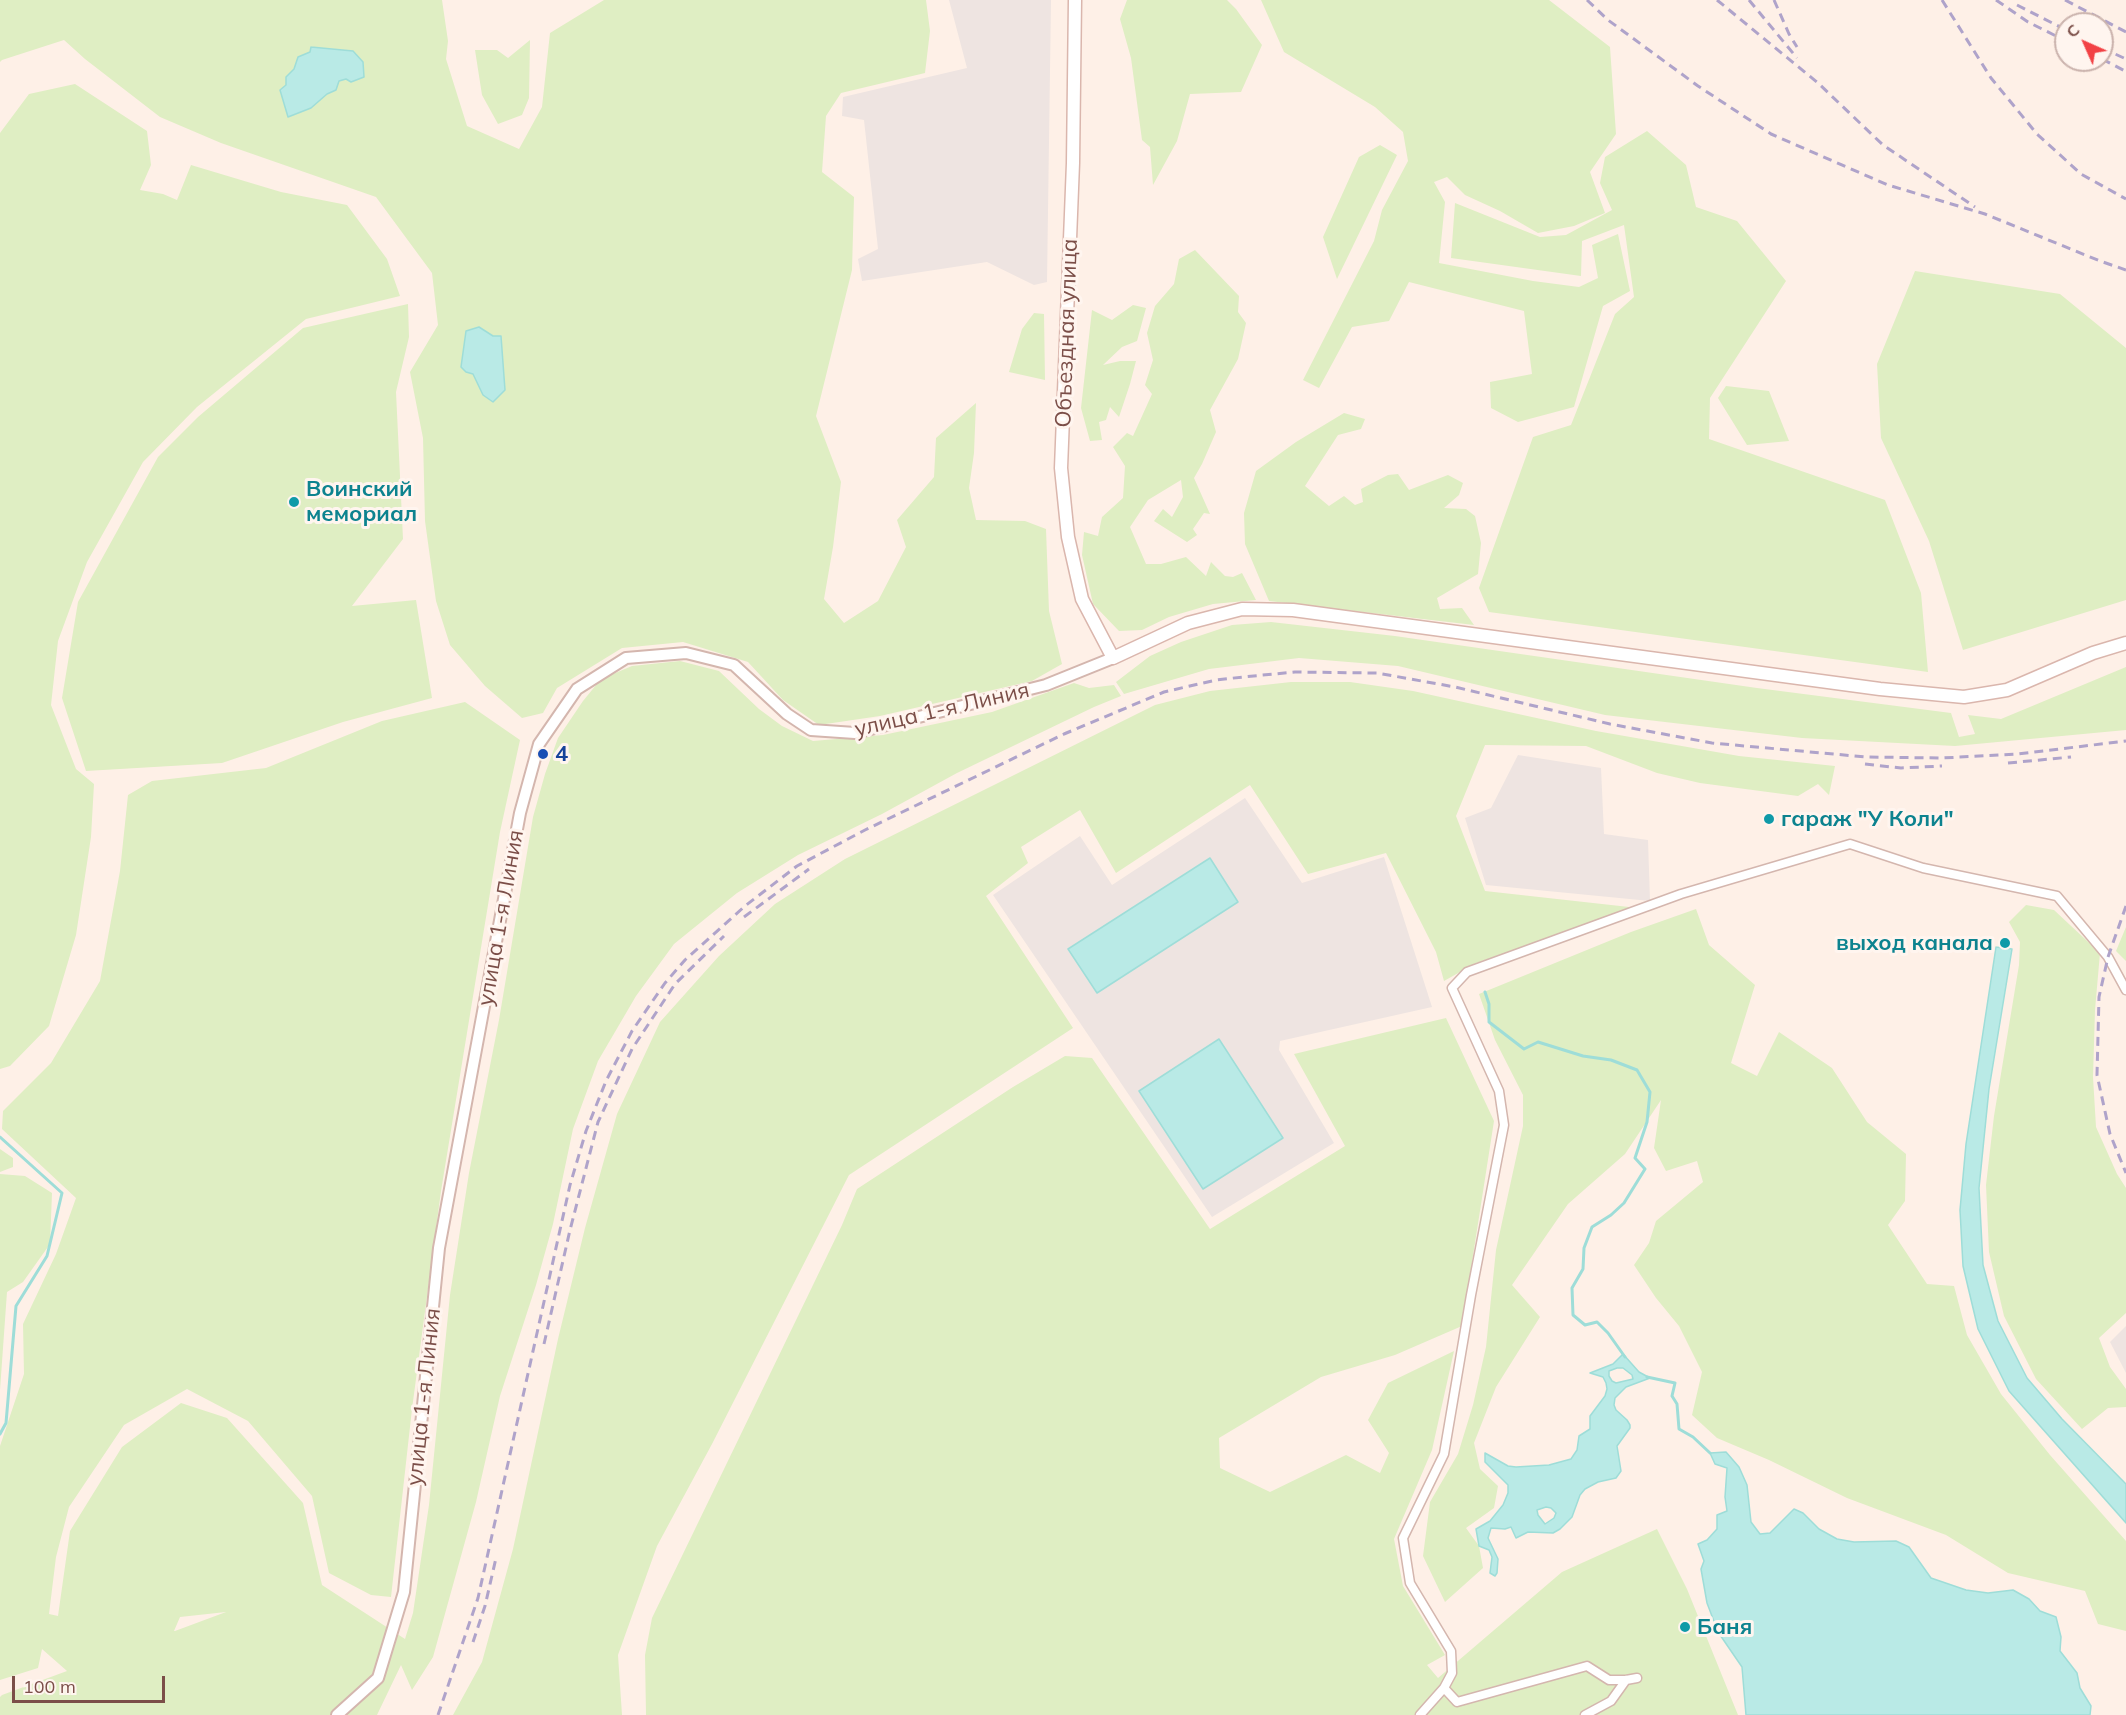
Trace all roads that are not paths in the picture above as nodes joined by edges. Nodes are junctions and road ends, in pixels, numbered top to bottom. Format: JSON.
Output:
{"nodes":[{"id":1,"x":1075,"y":0,"type":"edge"},
{"id":2,"x":2126,"y":643,"type":"edge"},
{"id":3,"x":1113,"y":658,"type":"junction"},
{"id":4,"x":2126,"y":990,"type":"edge"},
{"id":5,"x":1637,"y":1678,"type":"dead end"},
{"id":6,"x":1626,"y":1680,"type":"junction"},
{"id":7,"x":1444,"y":1688,"type":"junction"},
{"id":8,"x":337,"y":1715,"type":"edge"},
{"id":9,"x":1420,"y":1715,"type":"edge"},
{"id":10,"x":1585,"y":1715,"type":"edge"}],
"edges":[{"from":1,"to":3,"type":"main road","name":"Объездная улица"},
{"from":2,"to":3,"type":"main road"},
{"from":3,"to":8,"type":"street","name":"улица 1-я Линия"},
{"from":4,"to":7,"type":"street"},
{"from":5,"to":6,"type":"street"},
{"from":6,"to":7,"type":"street"},
{"from":6,"to":10,"type":"street"},
{"from":7,"to":9,"type":"street"}]}
